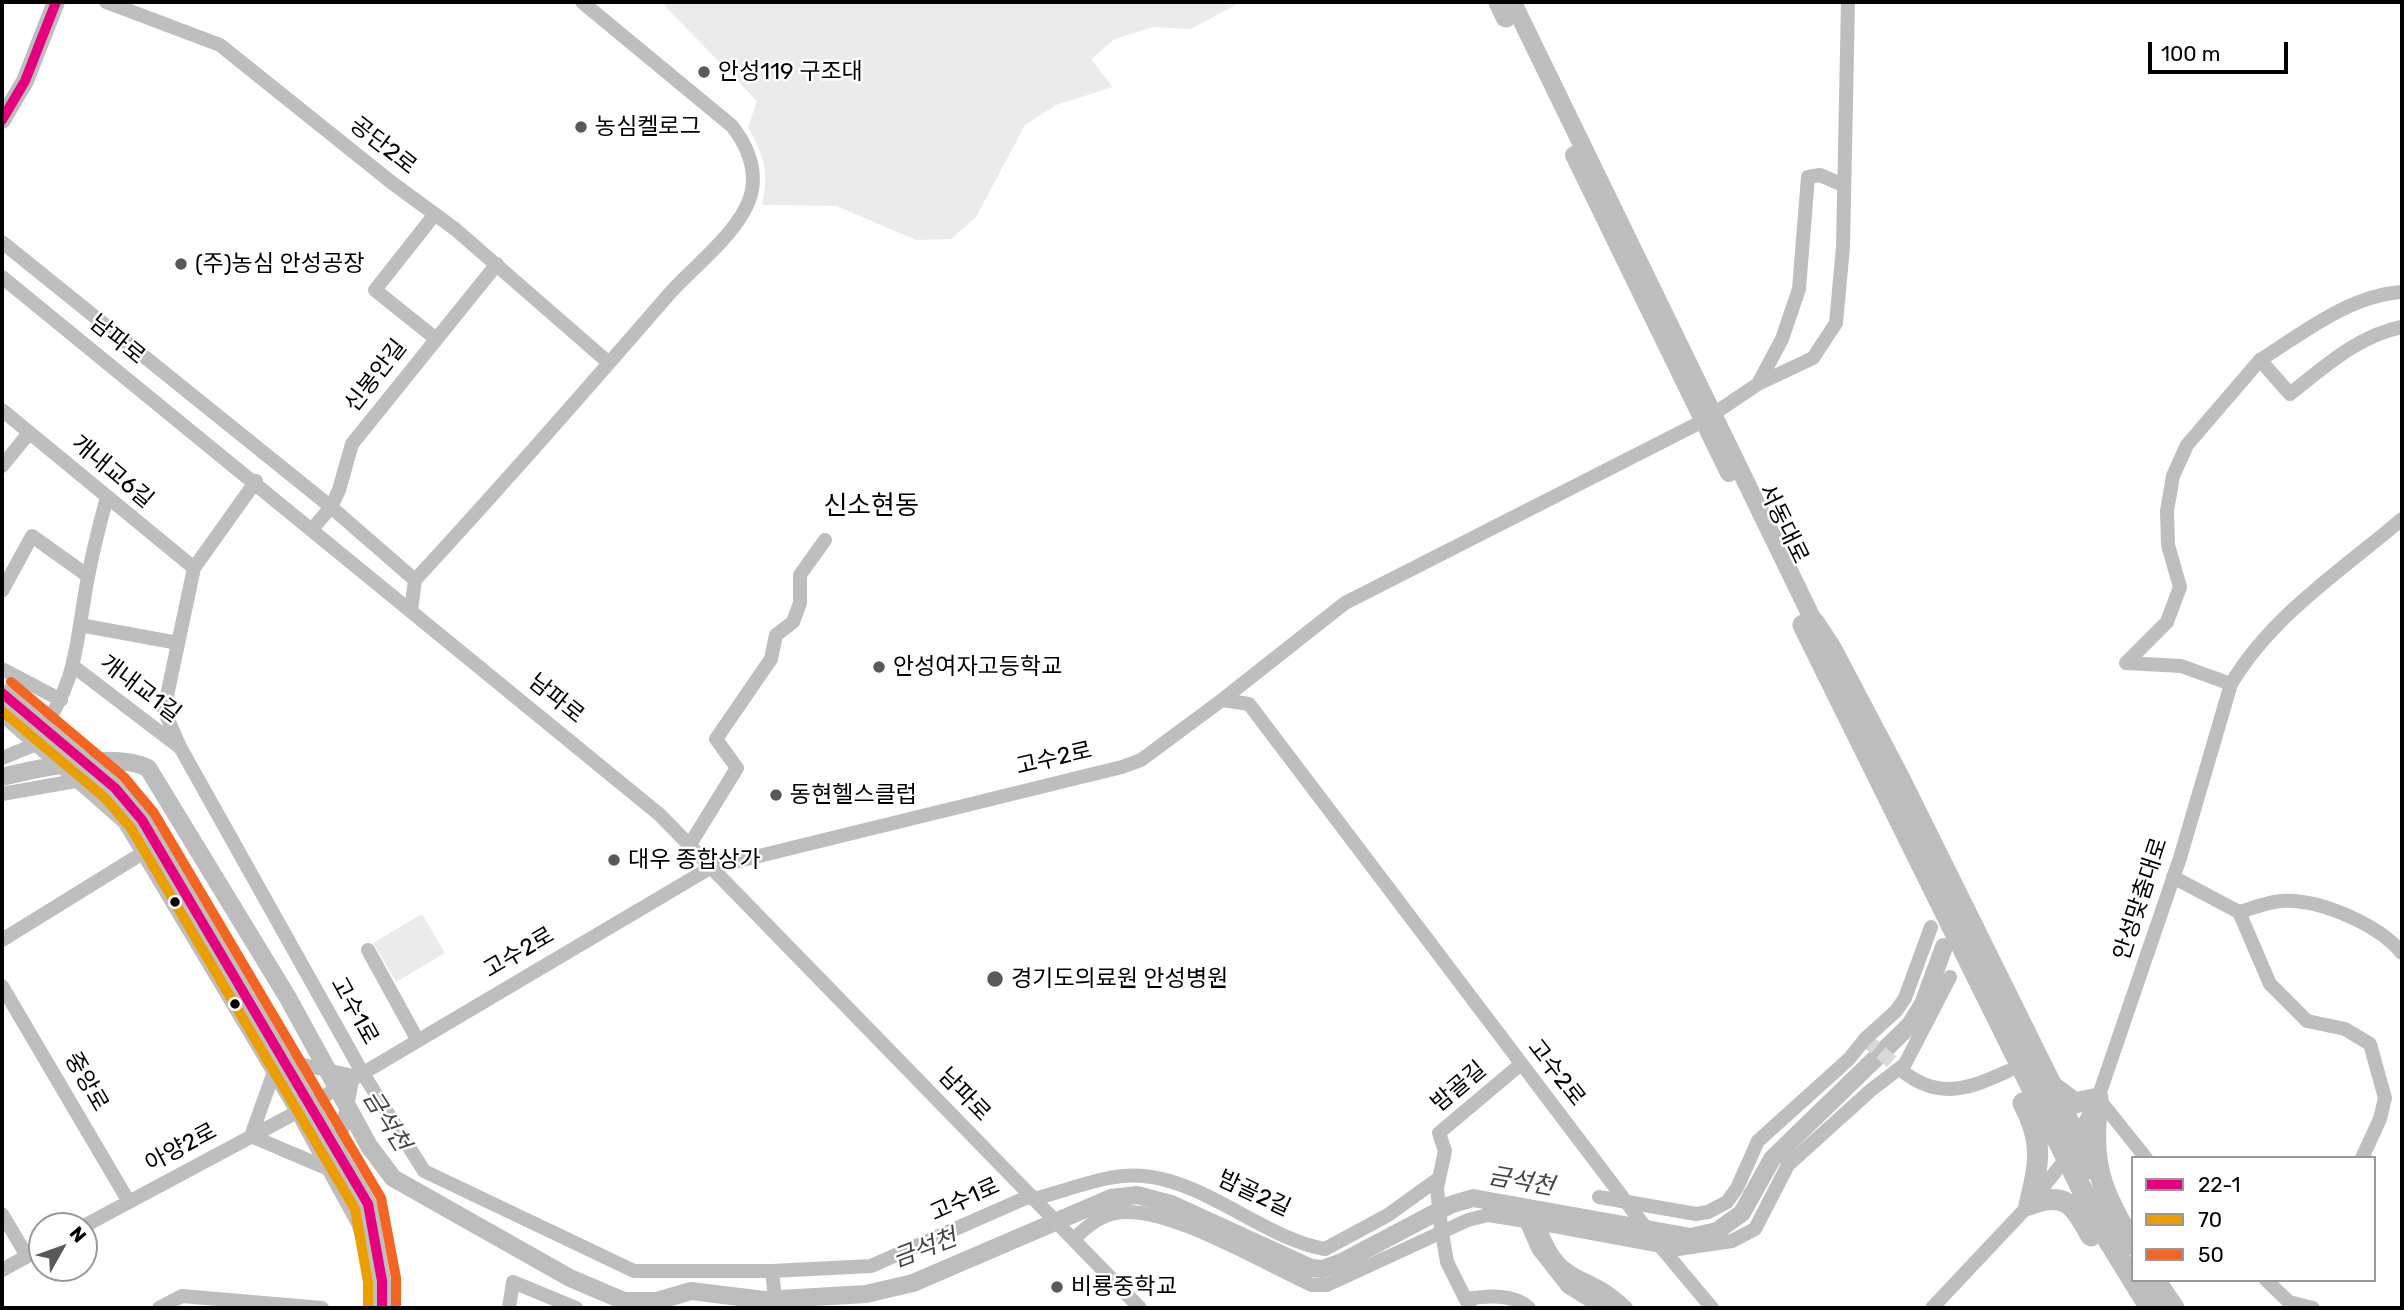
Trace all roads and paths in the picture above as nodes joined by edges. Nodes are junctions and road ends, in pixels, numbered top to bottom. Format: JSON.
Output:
{"nodes":[{"id":1,"x":55,"y":2,"type":"edge"},
{"id":2,"x":106,"y":2,"type":"edge"},
{"id":3,"x":582,"y":2,"type":"edge"},
{"id":4,"x":1848,"y":2,"type":"edge"},
{"id":5,"x":1508,"y":7,"type":"edge"},
{"id":6,"x":2,"y":120,"type":"edge"},
{"id":7,"x":1843,"y":185,"type":"junction"},
{"id":8,"x":435,"y":214,"type":"junction"},
{"id":9,"x":2,"y":242,"type":"edge"},
{"id":10,"x":497,"y":264,"type":"junction"},
{"id":11,"x":2,"y":277,"type":"edge"},
{"id":12,"x":2402,"y":292,"type":"edge"},
{"id":13,"x":2402,"y":327,"type":"edge"},
{"id":14,"x":435,"y":338,"type":"junction"},
{"id":15,"x":2260,"y":360,"type":"junction"},
{"id":16,"x":609,"y":363,"type":"junction"},
{"id":17,"x":1758,"y":384,"type":"junction"},
{"id":18,"x":2,"y":410,"type":"edge"},
{"id":19,"x":1708,"y":418,"type":"junction"},
{"id":20,"x":29,"y":433,"type":"junction"},
{"id":21,"x":2,"y":466,"type":"edge"},
{"id":22,"x":256,"y":481,"type":"junction"},
{"id":23,"x":107,"y":497,"type":"junction"},
{"id":24,"x":331,"y":507,"type":"junction"},
{"id":25,"x":2402,"y":519,"type":"edge"},
{"id":26,"x":313,"y":528,"type":"junction"},
{"id":27,"x":825,"y":540,"type":"dead end"},
{"id":28,"x":194,"y":568,"type":"junction"},
{"id":29,"x":88,"y":576,"type":"junction"},
{"id":30,"x":415,"y":580,"type":"junction"},
{"id":31,"x":2,"y":591,"type":"edge"},
{"id":32,"x":411,"y":610,"type":"junction"},
{"id":33,"x":1808,"y":624,"type":"junction"},
{"id":34,"x":80,"y":625,"type":"junction"},
{"id":35,"x":178,"y":643,"type":"junction"},
{"id":36,"x":73,"y":666,"type":"junction"},
{"id":37,"x":2,"y":669,"type":"edge"},
{"id":38,"x":2231,"y":684,"type":"junction"},
{"id":39,"x":2,"y":693,"type":"edge"},
{"id":40,"x":61,"y":700,"type":"junction"},
{"id":41,"x":1222,"y":700,"type":"junction"},
{"id":42,"x":2,"y":712,"type":"edge"},
{"id":43,"x":39,"y":736,"type":"junction"},
{"id":44,"x":180,"y":747,"type":"junction"},
{"id":45,"x":2,"y":758,"type":"edge"},
{"id":46,"x":81,"y":780,"type":"junction"},
{"id":47,"x":2,"y":794,"type":"edge"},
{"id":48,"x":689,"y":846,"type":"junction"},
{"id":49,"x":146,"y":851,"type":"junction"},
{"id":50,"x":710,"y":868,"type":"junction"},
{"id":51,"x":2174,"y":877,"type":"junction"},
{"id":52,"x":2239,"y":912,"type":"junction"},
{"id":53,"x":1931,"y":927,"type":"dead end"},
{"id":54,"x":2,"y":940,"type":"edge"},
{"id":55,"x":368,"y":950,"type":"dead end"},
{"id":56,"x":2402,"y":953,"type":"edge"},
{"id":57,"x":1950,"y":977,"type":"dead end"},
{"id":58,"x":2,"y":986,"type":"edge"},
{"id":59,"x":417,"y":1039,"type":"junction"},
{"id":60,"x":1521,"y":1064,"type":"junction"},
{"id":61,"x":287,"y":1065,"type":"junction"},
{"id":62,"x":2020,"y":1067,"type":"junction"},
{"id":63,"x":1900,"y":1069,"type":"junction"},
{"id":64,"x":357,"y":1074,"type":"junction"},
{"id":65,"x":2052,"y":1086,"type":"junction"},
{"id":66,"x":2098,"y":1098,"type":"junction"},
{"id":67,"x":310,"y":1104,"type":"junction"},
{"id":68,"x":2035,"y":1126,"type":"junction"},
{"id":69,"x":251,"y":1136,"type":"junction"},
{"id":70,"x":2077,"y":1139,"type":"junction"},
{"id":71,"x":339,"y":1143,"type":"junction"},
{"id":72,"x":2144,"y":1156,"type":"edge"},
{"id":73,"x":2363,"y":1156,"type":"edge"},
{"id":74,"x":2061,"y":1165,"type":"junction"},
{"id":75,"x":331,"y":1170,"type":"junction"},
{"id":76,"x":1437,"y":1184,"type":"junction"},
{"id":77,"x":2101,"y":1186,"type":"junction"},
{"id":78,"x":1599,"y":1197,"type":"dead end"},
{"id":79,"x":1034,"y":1200,"type":"junction"},
{"id":80,"x":129,"y":1202,"type":"junction"},
{"id":81,"x":1629,"y":1204,"type":"junction"},
{"id":82,"x":2029,"y":1205,"type":"junction"},
{"id":83,"x":2,"y":1214,"type":"edge"},
{"id":84,"x":2079,"y":1215,"type":"junction"},
{"id":85,"x":98,"y":1219,"type":"edge"},
{"id":86,"x":1532,"y":1222,"type":"junction"},
{"id":87,"x":1441,"y":1230,"type":"junction"},
{"id":88,"x":2108,"y":1230,"type":"junction"},
{"id":89,"x":1069,"y":1234,"type":"junction"},
{"id":90,"x":2131,"y":1241,"type":"edge"},
{"id":91,"x":1659,"y":1244,"type":"junction"},
{"id":92,"x":27,"y":1256,"type":"joint"},
{"id":93,"x":2131,"y":1261,"type":"edge"},
{"id":94,"x":2,"y":1270,"type":"edge"},
{"id":95,"x":772,"y":1271,"type":"junction"},
{"id":96,"x":2131,"y":1273,"type":"edge"},
{"id":97,"x":2136,"y":1282,"type":"edge"},
{"id":98,"x":2144,"y":1282,"type":"edge"},
{"id":99,"x":2156,"y":1282,"type":"edge"},
{"id":100,"x":2268,"y":1282,"type":"edge"},
{"id":101,"x":1468,"y":1304,"type":"edge"},
{"id":102,"x":159,"y":1308,"type":"edge"},
{"id":103,"x":322,"y":1308,"type":"edge"},
{"id":104,"x":372,"y":1308,"type":"edge"},
{"id":105,"x":382,"y":1308,"type":"edge"},
{"id":106,"x":509,"y":1308,"type":"edge"},
{"id":107,"x":576,"y":1308,"type":"edge"},
{"id":108,"x":776,"y":1308,"type":"edge"},
{"id":109,"x":1140,"y":1308,"type":"edge"},
{"id":110,"x":1529,"y":1308,"type":"edge"},
{"id":111,"x":1626,"y":1308,"type":"edge"},
{"id":112,"x":1712,"y":1308,"type":"edge"},
{"id":113,"x":1932,"y":1308,"type":"edge"},
{"id":114,"x":2138,"y":1308,"type":"edge"},
{"id":115,"x":2150,"y":1308,"type":"edge"},
{"id":116,"x":2162,"y":1308,"type":"edge"},
{"id":117,"x":2174,"y":1308,"type":"edge"},
{"id":118,"x":2313,"y":1308,"type":"edge"}],
"edges":[{"from":1,"to":6,"type":"main road"},
{"from":2,"to":8,"type":"street","name":"공단2로"},
{"from":3,"to":16,"type":"street"},
{"from":4,"to":7,"type":"street"},
{"from":5,"to":19,"type":"main road","name":"서동대로"},
{"from":7,"to":17,"type":"street"},
{"from":7,"to":17,"type":"street"},
{"from":8,"to":10,"type":"street","name":"공단2로"},
{"from":8,"to":14,"type":"street"},
{"from":9,"to":24,"type":"street"},
{"from":10,"to":14,"type":"street","name":"신봉안길"},
{"from":10,"to":16,"type":"street","name":"공단2로"},
{"from":11,"to":22,"type":"street","name":"남파로"},
{"from":12,"to":15,"type":"street"},
{"from":13,"to":15,"type":"street"},
{"from":14,"to":24,"type":"street","name":"신봉안길"},
{"from":15,"to":38,"type":"street"},
{"from":16,"to":30,"type":"street"},
{"from":17,"to":19,"type":"street"},
{"from":18,"to":20,"type":"street","name":"개내교6길"},
{"from":19,"to":33,"type":"main road","name":"서동대로"},
{"from":19,"to":41,"type":"street"},
{"from":20,"to":21,"type":"street"},
{"from":20,"to":23,"type":"street","name":"개내교6길"},
{"from":22,"to":26,"type":"street","name":"남파로"},
{"from":22,"to":28,"type":"street","name":"고수1로"},
{"from":23,"to":28,"type":"street","name":"개내교6길"},
{"from":23,"to":29,"type":"street","name":"개내교1길"},
{"from":24,"to":26,"type":"street","name":"신봉안길"},
{"from":24,"to":30,"type":"street"},
{"from":25,"to":38,"type":"street","name":"안성맞춤대로"},
{"from":26,"to":32,"type":"street","name":"남파로"},
{"from":27,"to":48,"type":"street"},
{"from":28,"to":35,"type":"street","name":"고수1로"},
{"from":29,"to":31,"type":"street"},
{"from":29,"to":34,"type":"street","name":"개내교1길"},
{"from":30,"to":32,"type":"street"},
{"from":32,"to":48,"type":"street","name":"남파로"},
{"from":33,"to":62,"type":"highway"},
{"from":33,"to":65,"type":"highway"},
{"from":34,"to":35,"type":"street","name":"개내교1길"},
{"from":34,"to":36,"type":"street","name":"개내교1길"},
{"from":35,"to":44,"type":"street","name":"고수1로"},
{"from":36,"to":40,"type":"street","name":"개내교1길"},
{"from":36,"to":44,"type":"street","name":"개내교1길"},
{"from":37,"to":40,"type":"street"},
{"from":38,"to":51,"type":"street","name":"안성맞춤대로"},
{"from":39,"to":43,"type":"main road"},
{"from":40,"to":43,"type":"street","name":"개내교1길"},
{"from":41,"to":50,"type":"street","name":"고수2로"},
{"from":41,"to":60,"type":"street","name":"고수2로"},
{"from":42,"to":43,"type":"main road"},
{"from":43,"to":45,"type":"street"},
{"from":43,"to":46,"type":"main road"},
{"from":43,"to":61,"type":"main road"},
{"from":44,"to":64,"type":"street","name":"고수1로"},
{"from":46,"to":47,"type":"street"},
{"from":46,"to":49,"type":"main road"},
{"from":48,"to":50,"type":"street","name":"남파로"},
{"from":49,"to":54,"type":"street"},
{"from":49,"to":61,"type":"main road"},
{"from":50,"to":59,"type":"street","name":"고수2로"},
{"from":50,"to":79,"type":"street","name":"남파로"},
{"from":51,"to":52,"type":"street"},
{"from":51,"to":66,"type":"street","name":"안성맞춤대로"},
{"from":52,"to":56,"type":"street"},
{"from":52,"to":73,"type":"street"},
{"from":53,"to":81,"type":"street"},
{"from":55,"to":59,"type":"street"},
{"from":57,"to":63,"type":"street"},
{"from":58,"to":80,"type":"street","name":"중앙로"},
{"from":59,"to":64,"type":"street","name":"고수2로"},
{"from":60,"to":76,"type":"street","name":"밤골길"},
{"from":60,"to":81,"type":"street","name":"고수2로"},
{"from":61,"to":64,"type":"street"},
{"from":61,"to":67,"type":"main road"},
{"from":61,"to":69,"type":"street"},
{"from":62,"to":63,"type":"street"},
{"from":62,"to":68,"type":"highway"},
{"from":62,"to":88,"type":"highway"},
{"from":63,"to":91,"type":"street"},
{"from":64,"to":67,"type":"street","name":"고수2로"},
{"from":64,"to":71,"type":"street"},
{"from":64,"to":95,"type":"street","name":"고수1로"},
{"from":65,"to":66,"type":"highway"},
{"from":65,"to":70,"type":"highway"},
{"from":66,"to":70,"type":"street","name":"안성맞춤대로"},
{"from":66,"to":72,"type":"street"},
{"from":66,"to":77,"type":"highway"},
{"from":67,"to":69,"type":"street","name":"아양2로"},
{"from":67,"to":71,"type":"main road"},
{"from":67,"to":75,"type":"main road"},
{"from":68,"to":74,"type":"highway"},
{"from":68,"to":82,"type":"highway"},
{"from":69,"to":75,"type":"street"},
{"from":69,"to":80,"type":"street","name":"아양2로"},
{"from":70,"to":74,"type":"street","name":"안성맞춤대로"},
{"from":70,"to":77,"type":"highway"},
{"from":71,"to":105,"type":"main road"},
{"from":74,"to":82,"type":"street","name":"안성맞춤대로"},
{"from":74,"to":84,"type":"highway"},
{"from":75,"to":104,"type":"main road"},
{"from":76,"to":79,"type":"street","name":"밤골2길"},
{"from":76,"to":87,"type":"street","name":"밤골길"},
{"from":77,"to":90,"type":"highway"},
{"from":78,"to":81,"type":"street"},
{"from":79,"to":89,"type":"street","name":"남파로"},
{"from":79,"to":95,"type":"street","name":"고수1로"},
{"from":80,"to":85,"type":"street","name":"아양2로"},
{"from":81,"to":91,"type":"street","name":"고수2로"},
{"from":82,"to":84,"type":"highway"},
{"from":82,"to":113,"type":"street","name":"안성맞춤대로"},
{"from":83,"to":92,"type":"street"},
{"from":84,"to":114,"type":"highway"},
{"from":86,"to":87,"type":"street"},
{"from":86,"to":91,"type":"street"},
{"from":86,"to":111,"type":"street"},
{"from":87,"to":89,"type":"street"},
{"from":87,"to":101,"type":"street","name":"밤골길"},
{"from":88,"to":93,"type":"highway"},
{"from":88,"to":96,"type":"highway"},
{"from":89,"to":109,"type":"street"},
{"from":91,"to":112,"type":"street","name":"고수2로"},
{"from":92,"to":94,"type":"street"},
{"from":95,"to":108,"type":"street"},
{"from":97,"to":115,"type":"highway"},
{"from":98,"to":116,"type":"highway"},
{"from":99,"to":117,"type":"highway"},
{"from":100,"to":118,"type":"street"},
{"from":101,"to":110,"type":"street"},
{"from":102,"to":103,"type":"street"},
{"from":106,"to":107,"type":"street"}]}
